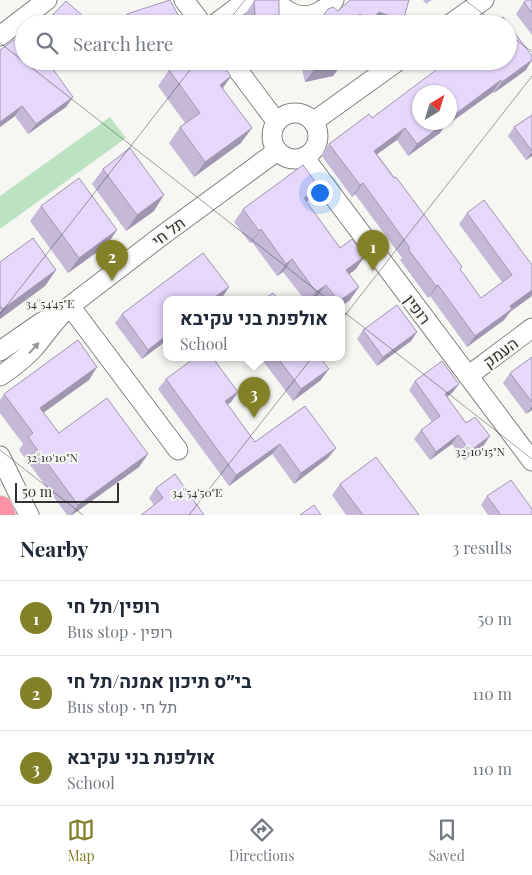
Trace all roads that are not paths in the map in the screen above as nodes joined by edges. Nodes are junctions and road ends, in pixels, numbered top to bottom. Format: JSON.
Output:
{"nodes":[{"id":1,"x":47,"y":0,"type":"edge"},
{"id":2,"x":184,"y":0,"type":"edge"},
{"id":3,"x":247,"y":0,"type":"edge"},
{"id":4,"x":275,"y":0,"type":"edge"},
{"id":5,"x":334,"y":0,"type":"edge"},
{"id":6,"x":484,"y":0,"type":"edge"},
{"id":7,"x":27,"y":15,"type":"edge"},
{"id":8,"x":195,"y":15,"type":"edge"},
{"id":9,"x":227,"y":15,"type":"edge"},
{"id":10,"x":296,"y":15,"type":"edge"},
{"id":11,"x":311,"y":15,"type":"edge"},
{"id":12,"x":463,"y":15,"type":"edge"},
{"id":13,"x":15,"y":25,"type":"edge"},
{"id":14,"x":0,"y":36,"type":"edge"},
{"id":15,"x":238,"y":70,"type":"edge"},
{"id":16,"x":385,"y":70,"type":"edge"},
{"id":17,"x":276,"y":121,"type":"junction"},
{"id":18,"x":313,"y":122,"type":"junction"},
{"id":19,"x":277,"y":151,"type":"junction"},
{"id":20,"x":304,"y":157,"type":"junction"},
{"id":21,"x":66,"y":310,"type":"junction"},
{"id":22,"x":532,"y":328,"type":"edge"},
{"id":23,"x":0,"y":351,"type":"edge"},
{"id":24,"x":0,"y":376,"type":"edge"},
{"id":25,"x":468,"y":376,"type":"junction"},
{"id":26,"x":178,"y":450,"type":"dead end"},
{"id":27,"x":0,"y":456,"type":"edge"},
{"id":28,"x":532,"y":461,"type":"edge"},
{"id":29,"x":0,"y":509,"type":"edge"},
{"id":30,"x":2,"y":515,"type":"edge"},
{"id":31,"x":29,"y":515,"type":"edge"}],
"edges":[{"from":1,"to":7,"type":"street"},
{"from":2,"to":8,"type":"street"},
{"from":3,"to":9,"type":"street"},
{"from":4,"to":10,"type":"street"},
{"from":5,"to":11,"type":"street"},
{"from":6,"to":12,"type":"street"},
{"from":13,"to":14,"type":"street"},
{"from":15,"to":17,"type":"street"},
{"from":16,"to":18,"type":"street"},
{"from":17,"to":18,"type":"street"},
{"from":17,"to":19,"type":"street"},
{"from":18,"to":20,"type":"street"},
{"from":19,"to":20,"type":"street"},
{"from":19,"to":21,"type":"street","name":"תל חי"},
{"from":20,"to":25,"type":"street","name":"רופין"},
{"from":21,"to":23,"type":"street","name":"תל חי"},
{"from":24,"to":21,"type":"street","name":"תל חי","one_way":true},
{"from":21,"to":26,"type":"street"},
{"from":22,"to":25,"type":"street","name":"העמק"},
{"from":25,"to":28,"type":"street","name":"רופין"},
{"from":27,"to":31,"type":"street"},
{"from":29,"to":30,"type":"highway"}]}
